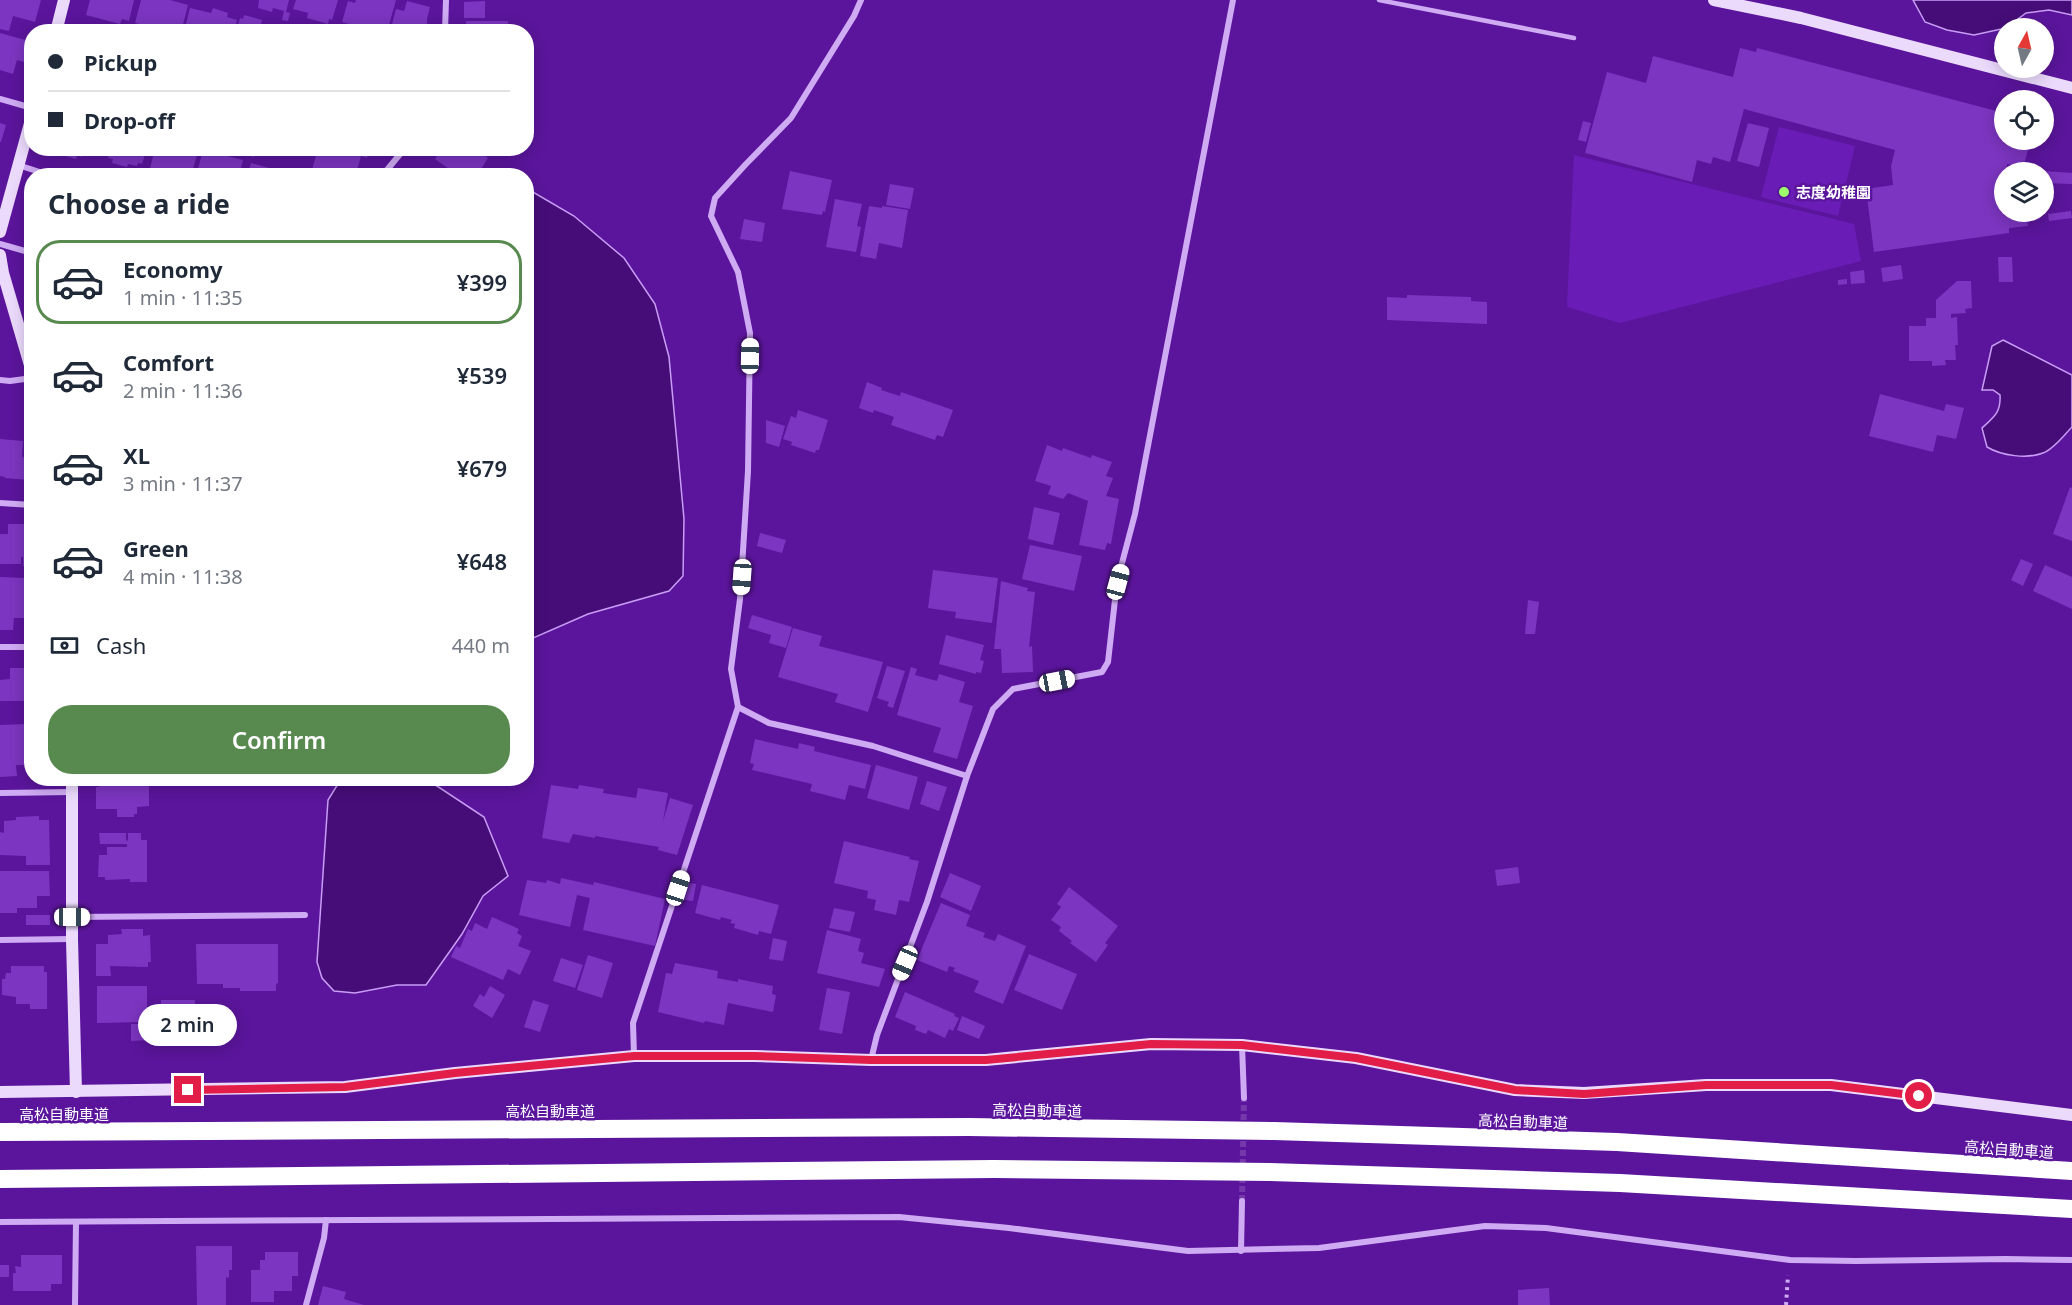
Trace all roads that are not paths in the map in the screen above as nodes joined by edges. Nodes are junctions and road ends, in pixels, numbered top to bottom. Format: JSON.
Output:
{"nodes":[{"id":1,"x":64,"y":0,"type":"edge"},
{"id":2,"x":446,"y":0,"type":"edge"},
{"id":3,"x":861,"y":0,"type":"edge"},
{"id":4,"x":1233,"y":0,"type":"edge"},
{"id":5,"x":1379,"y":0,"type":"edge"},
{"id":6,"x":1714,"y":0,"type":"edge"},
{"id":7,"x":58,"y":24,"type":"edge"},
{"id":8,"x":445,"y":24,"type":"edge"},
{"id":9,"x":1574,"y":38,"type":"dead end"},
{"id":10,"x":2072,"y":88,"type":"edge"},
{"id":11,"x":0,"y":99,"type":"edge"},
{"id":12,"x":24,"y":106,"type":"edge"},
{"id":13,"x":24,"y":144,"type":"edge"},
{"id":14,"x":398,"y":156,"type":"edge"},
{"id":15,"x":18,"y":165,"type":"junction"},
{"id":16,"x":27,"y":168,"type":"edge"},
{"id":17,"x":389,"y":168,"type":"edge"},
{"id":18,"x":0,"y":232,"type":"edge"},
{"id":19,"x":0,"y":244,"type":"edge"},
{"id":20,"x":24,"y":251,"type":"edge"},
{"id":21,"x":0,"y":255,"type":"edge"},
{"id":22,"x":24,"y":343,"type":"edge"},
{"id":23,"x":24,"y":379,"type":"edge"},
{"id":24,"x":0,"y":380,"type":"edge"},
{"id":25,"x":0,"y":503,"type":"edge"},
{"id":26,"x":24,"y":504,"type":"edge"},
{"id":27,"x":0,"y":647,"type":"edge"},
{"id":28,"x":24,"y":647,"type":"edge"},
{"id":29,"x":738,"y":707,"type":"junction"},
{"id":30,"x":967,"y":776,"type":"junction"},
{"id":31,"x":72,"y":786,"type":"edge"},
{"id":32,"x":72,"y":792,"type":"junction"},
{"id":33,"x":0,"y":793,"type":"edge"},
{"id":34,"x":305,"y":915,"type":"dead end"},
{"id":35,"x":72,"y":917,"type":"junction"},
{"id":36,"x":72,"y":939,"type":"junction"},
{"id":37,"x":0,"y":940,"type":"edge"},
{"id":38,"x":1242,"y":1045,"type":"junction"},
{"id":39,"x":634,"y":1056,"type":"junction"},
{"id":40,"x":871,"y":1060,"type":"junction"},
{"id":41,"x":0,"y":1092,"type":"edge"},
{"id":42,"x":76,"y":1092,"type":"junction"},
{"id":43,"x":1244,"y":1098,"type":"tunnel mouth"},
{"id":44,"x":2072,"y":1115,"type":"edge"},
{"id":45,"x":0,"y":1132,"type":"edge"},
{"id":46,"x":2072,"y":1171,"type":"edge"},
{"id":47,"x":0,"y":1179,"type":"edge"},
{"id":48,"x":1242,"y":1201,"type":"tunnel mouth"},
{"id":49,"x":2072,"y":1209,"type":"edge"},
{"id":50,"x":326,"y":1221,"type":"junction"},
{"id":51,"x":0,"y":1222,"type":"edge"},
{"id":52,"x":76,"y":1222,"type":"junction"},
{"id":53,"x":1241,"y":1251,"type":"junction"},
{"id":54,"x":2072,"y":1260,"type":"edge"},
{"id":55,"x":75,"y":1305,"type":"edge"},
{"id":56,"x":306,"y":1305,"type":"edge"}],
"edges":[{"from":1,"to":7,"type":"street"},
{"from":2,"to":8,"type":"street"},
{"from":3,"to":29,"type":"street"},
{"from":4,"to":30,"type":"street"},
{"from":5,"to":9,"type":"lane"},
{"from":6,"to":10,"type":"street"},
{"from":11,"to":12,"type":"street"},
{"from":13,"to":15,"type":"street"},
{"from":14,"to":17,"type":"street"},
{"from":15,"to":16,"type":"street"},
{"from":15,"to":18,"type":"street"},
{"from":19,"to":20,"type":"street"},
{"from":21,"to":22,"type":"street"},
{"from":23,"to":24,"type":"street"},
{"from":25,"to":26,"type":"street"},
{"from":27,"to":28,"type":"street"},
{"from":29,"to":30,"type":"street"},
{"from":29,"to":39,"type":"street"},
{"from":30,"to":40,"type":"street"},
{"from":31,"to":32,"type":"street"},
{"from":32,"to":33,"type":"street"},
{"from":32,"to":35,"type":"street"},
{"from":34,"to":35,"type":"street"},
{"from":35,"to":36,"type":"street"},
{"from":36,"to":37,"type":"street"},
{"from":36,"to":42,"type":"street"},
{"from":38,"to":40,"type":"street"},
{"from":38,"to":43,"type":"street"},
{"from":38,"to":44,"type":"street"},
{"from":39,"to":40,"type":"street"},
{"from":39,"to":42,"type":"street"},
{"from":41,"to":42,"type":"street"},
{"from":45,"to":46,"type":"highway","name":"高松自動車道"},
{"from":47,"to":49,"type":"highway"},
{"from":48,"to":53,"type":"street"},
{"from":50,"to":52,"type":"street"},
{"from":50,"to":53,"type":"street"},
{"from":50,"to":56,"type":"street"},
{"from":51,"to":52,"type":"street"},
{"from":52,"to":55,"type":"street"},
{"from":53,"to":54,"type":"street"}]}
